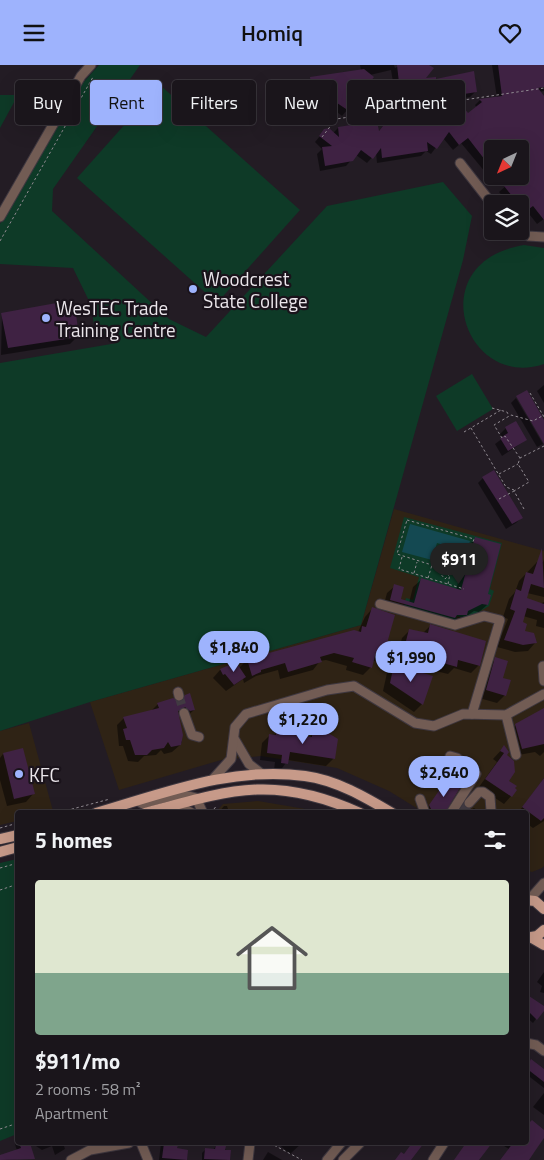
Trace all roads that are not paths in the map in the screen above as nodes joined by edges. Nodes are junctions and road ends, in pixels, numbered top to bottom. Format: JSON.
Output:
{"nodes":[{"id":1,"x":90,"y":65,"type":"edge"},
{"id":2,"x":460,"y":163,"type":"dead end"},
{"id":3,"x":485,"y":195,"type":"edge"},
{"id":4,"x":0,"y":217,"type":"edge"},
{"id":5,"x":529,"y":236,"type":"edge"},
{"id":6,"x":544,"y":237,"type":"edge"},
{"id":7,"x":380,"y":604,"type":"dead end"},
{"id":8,"x":543,"y":666,"type":"dead end"},
{"id":9,"x":544,"y":681,"type":"edge"},
{"id":10,"x":544,"y":694,"type":"edge"},
{"id":11,"x":184,"y":713,"type":"tunnel mouth"},
{"id":12,"x":472,"y":714,"type":"junction"},
{"id":13,"x":506,"y":715,"type":"junction"},
{"id":14,"x":199,"y":737,"type":"dead end"},
{"id":15,"x":235,"y":740,"type":"junction"},
{"id":16,"x":516,"y":755,"type":"dead end"},
{"id":17,"x":450,"y":756,"type":"dead end"},
{"id":18,"x":262,"y":773,"type":"junction"},
{"id":19,"x":213,"y":779,"type":"junction"},
{"id":20,"x":213,"y":794,"type":"junction"},
{"id":21,"x":196,"y":798,"type":"junction"},
{"id":22,"x":420,"y":799,"type":"dead end"},
{"id":23,"x":138,"y":801,"type":"junction"},
{"id":24,"x":469,"y":803,"type":"tunnel mouth"},
{"id":25,"x":175,"y":804,"type":"junction"},
{"id":26,"x":106,"y":810,"type":"edge"},
{"id":27,"x":155,"y":810,"type":"edge"},
{"id":28,"x":189,"y":810,"type":"edge"},
{"id":29,"x":204,"y":810,"type":"edge"},
{"id":30,"x":206,"y":810,"type":"edge"},
{"id":31,"x":354,"y":810,"type":"edge"},
{"id":32,"x":386,"y":810,"type":"edge"},
{"id":33,"x":424,"y":810,"type":"edge"},
{"id":34,"x":453,"y":810,"type":"edge"},
{"id":35,"x":491,"y":810,"type":"edge"},
{"id":36,"x":15,"y":836,"type":"edge"},
{"id":37,"x":0,"y":839,"type":"edge"},
{"id":38,"x":15,"y":848,"type":"edge"},
{"id":39,"x":0,"y":852,"type":"edge"},
{"id":40,"x":544,"y":883,"type":"edge"},
{"id":41,"x":529,"y":899,"type":"edge"},
{"id":42,"x":529,"y":900,"type":"edge"},
{"id":43,"x":544,"y":909,"type":"edge"},
{"id":44,"x":544,"y":930,"type":"edge"},
{"id":45,"x":529,"y":938,"type":"edge"},
{"id":46,"x":544,"y":945,"type":"edge"},
{"id":47,"x":529,"y":1044,"type":"edge"},
{"id":48,"x":544,"y":1051,"type":"edge"},
{"id":49,"x":118,"y":1145,"type":"edge"},
{"id":50,"x":142,"y":1145,"type":"edge"},
{"id":51,"x":250,"y":1145,"type":"edge"},
{"id":52,"x":339,"y":1145,"type":"edge"},
{"id":53,"x":358,"y":1145,"type":"edge"},
{"id":54,"x":443,"y":1145,"type":"edge"},
{"id":55,"x":71,"y":1160,"type":"edge"},
{"id":56,"x":148,"y":1160,"type":"edge"},
{"id":57,"x":248,"y":1160,"type":"edge"},
{"id":58,"x":327,"y":1160,"type":"edge"},
{"id":59,"x":343,"y":1160,"type":"edge"},
{"id":60,"x":433,"y":1160,"type":"edge"}],
"edges":[{"from":1,"to":4,"type":"street"},
{"from":2,"to":3,"type":"street"},
{"from":5,"to":6,"type":"street"},
{"from":7,"to":12,"type":"street"},
{"from":8,"to":9,"type":"street"},
{"from":10,"to":13,"type":"street"},
{"from":11,"to":14,"type":"street"},
{"from":12,"to":13,"type":"street"},
{"from":12,"to":15,"type":"street"},
{"from":13,"to":16,"type":"street"},
{"from":15,"to":18,"type":"street"},
{"from":15,"to":19,"type":"street"},
{"from":17,"to":34,"type":"street"},
{"from":18,"to":19,"type":"main road"},
{"from":18,"to":32,"type":"main road"},
{"from":19,"to":23,"type":"main road"},
{"from":20,"to":21,"type":"main road"},
{"from":20,"to":30,"type":"street"},
{"from":20,"to":31,"type":"main road"},
{"from":21,"to":23,"type":"street"},
{"from":21,"to":25,"type":"main road"},
{"from":21,"to":29,"type":"street"},
{"from":22,"to":33,"type":"street"},
{"from":23,"to":26,"type":"main road"},
{"from":24,"to":35,"type":"street"},
{"from":25,"to":27,"type":"main road"},
{"from":25,"to":28,"type":"street"},
{"from":36,"to":37,"type":"main road"},
{"from":38,"to":39,"type":"main road"},
{"from":40,"to":41,"type":"street"},
{"from":42,"to":43,"type":"main road"},
{"from":44,"to":45,"type":"main road"},
{"from":45,"to":46,"type":"main road"},
{"from":47,"to":48,"type":"street"},
{"from":49,"to":55,"type":"street"},
{"from":50,"to":56,"type":"street"},
{"from":51,"to":57,"type":"street"},
{"from":52,"to":58,"type":"street"},
{"from":53,"to":59,"type":"street"},
{"from":54,"to":60,"type":"street"}]}
